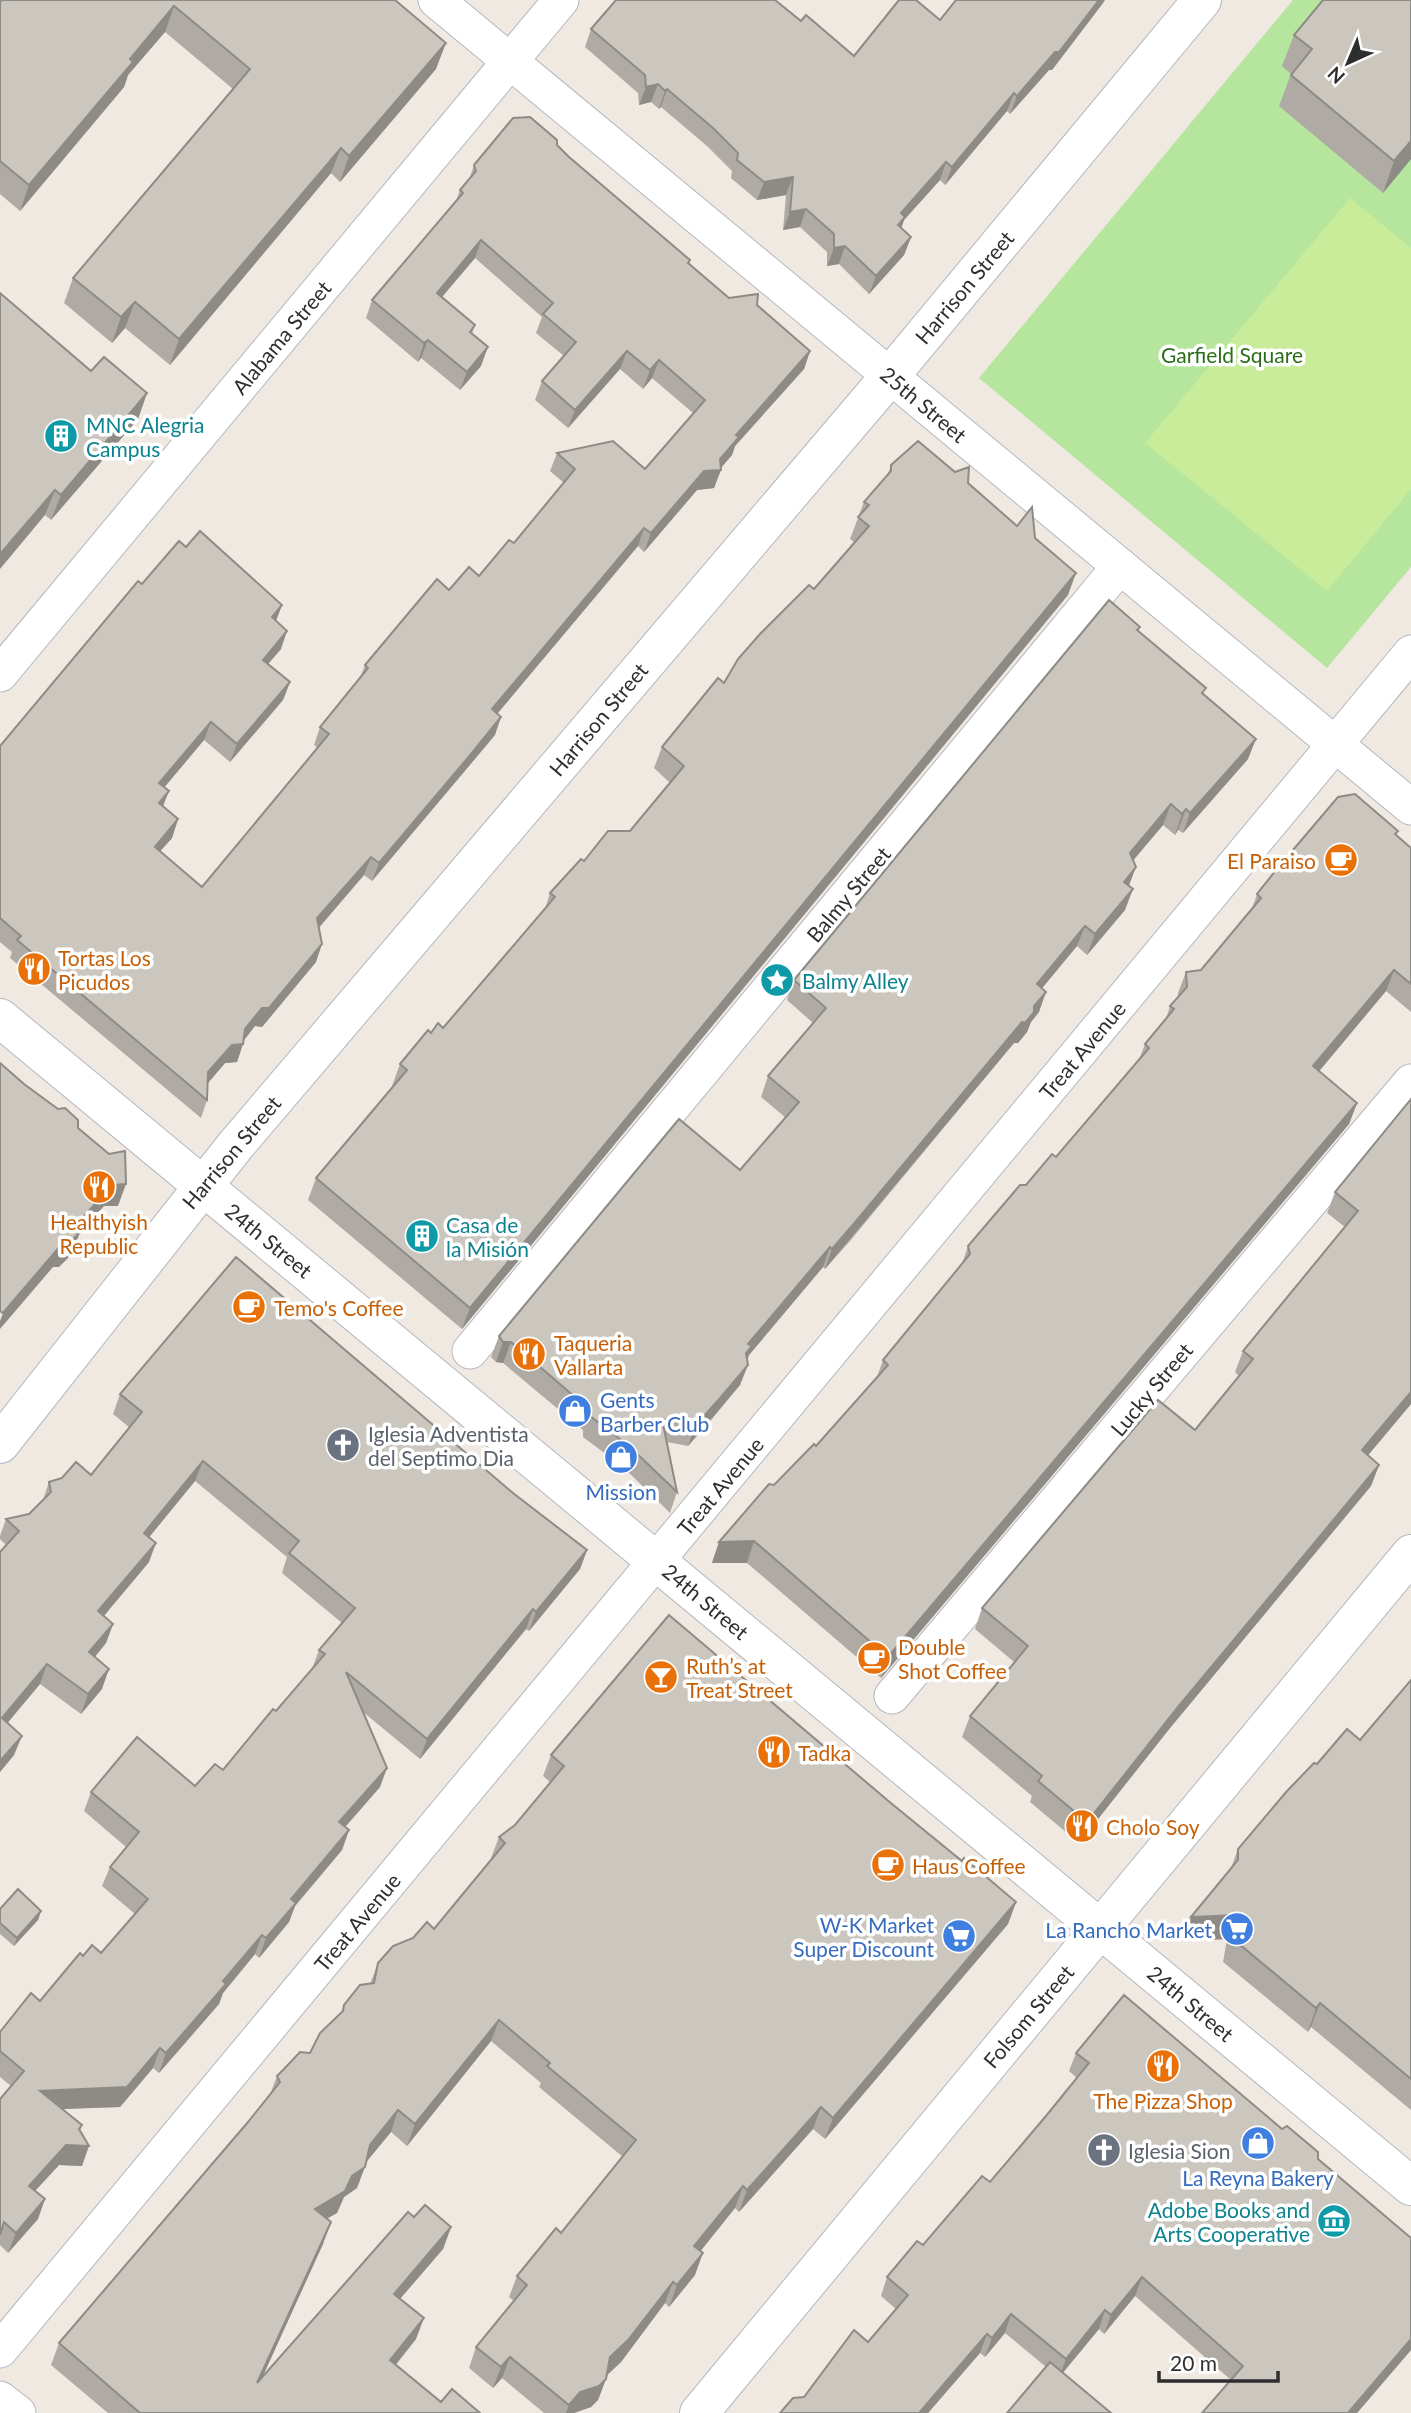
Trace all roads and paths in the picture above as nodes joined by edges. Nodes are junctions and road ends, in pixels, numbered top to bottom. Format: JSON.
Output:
{"nodes":[{"id":1,"x":436,"y":0,"type":"edge"},
{"id":2,"x":561,"y":0,"type":"edge"},
{"id":3,"x":1202,"y":0,"type":"edge"},
{"id":4,"x":511,"y":61,"type":"junction"},
{"id":5,"x":890,"y":376,"type":"junction"},
{"id":6,"x":1120,"y":566,"type":"junction"},
{"id":7,"x":1411,"y":653,"type":"edge"},
{"id":8,"x":0,"y":674,"type":"edge"},
{"id":9,"x":1335,"y":745,"type":"junction"},
{"id":10,"x":1411,"y":807,"type":"edge"},
{"id":11,"x":0,"y":1018,"type":"edge"},
{"id":12,"x":1411,"y":1082,"type":"edge"},
{"id":13,"x":202,"y":1186,"type":"junction"},
{"id":14,"x":470,"y":1351,"type":"dead end"},
{"id":15,"x":0,"y":1444,"type":"edge"},
{"id":16,"x":1411,"y":1554,"type":"edge"},
{"id":17,"x":658,"y":1561,"type":"junction"},
{"id":18,"x":892,"y":1696,"type":"dead end"},
{"id":19,"x":1100,"y":1928,"type":"junction"},
{"id":20,"x":1411,"y":2186,"type":"edge"},
{"id":21,"x":0,"y":2350,"type":"edge"},
{"id":22,"x":0,"y":2399,"type":"edge"},
{"id":23,"x":18,"y":2413,"type":"edge"},
{"id":24,"x":699,"y":2413,"type":"edge"}],
"edges":[{"from":1,"to":4,"type":"street","name":"25th Street"},
{"from":2,"to":4,"type":"street","name":"Alabama Street"},
{"from":3,"to":5,"type":"street","name":"Harrison Street"},
{"from":4,"to":5,"type":"street","name":"25th Street"},
{"from":4,"to":8,"type":"street","name":"Alabama Street"},
{"from":5,"to":6,"type":"street","name":"25th Street"},
{"from":5,"to":13,"type":"street","name":"Harrison Street"},
{"from":6,"to":9,"type":"street","name":"25th Street"},
{"from":6,"to":14,"type":"street","name":"Balmy Street"},
{"from":7,"to":9,"type":"street","name":"Treat Avenue"},
{"from":9,"to":10,"type":"street","name":"25th Street"},
{"from":9,"to":17,"type":"street","name":"Treat Avenue"},
{"from":11,"to":13,"type":"street","name":"24th Street"},
{"from":12,"to":18,"type":"street","name":"Lucky Street"},
{"from":13,"to":15,"type":"street","name":"Harrison Street"},
{"from":13,"to":17,"type":"street","name":"24th Street"},
{"from":16,"to":19,"type":"street","name":"Folsom Street"},
{"from":17,"to":19,"type":"street","name":"24th Street"},
{"from":17,"to":21,"type":"street","name":"Treat Avenue"},
{"from":19,"to":20,"type":"street","name":"24th Street"},
{"from":19,"to":24,"type":"street","name":"Folsom Street"},
{"from":22,"to":23,"type":"street"}]}
